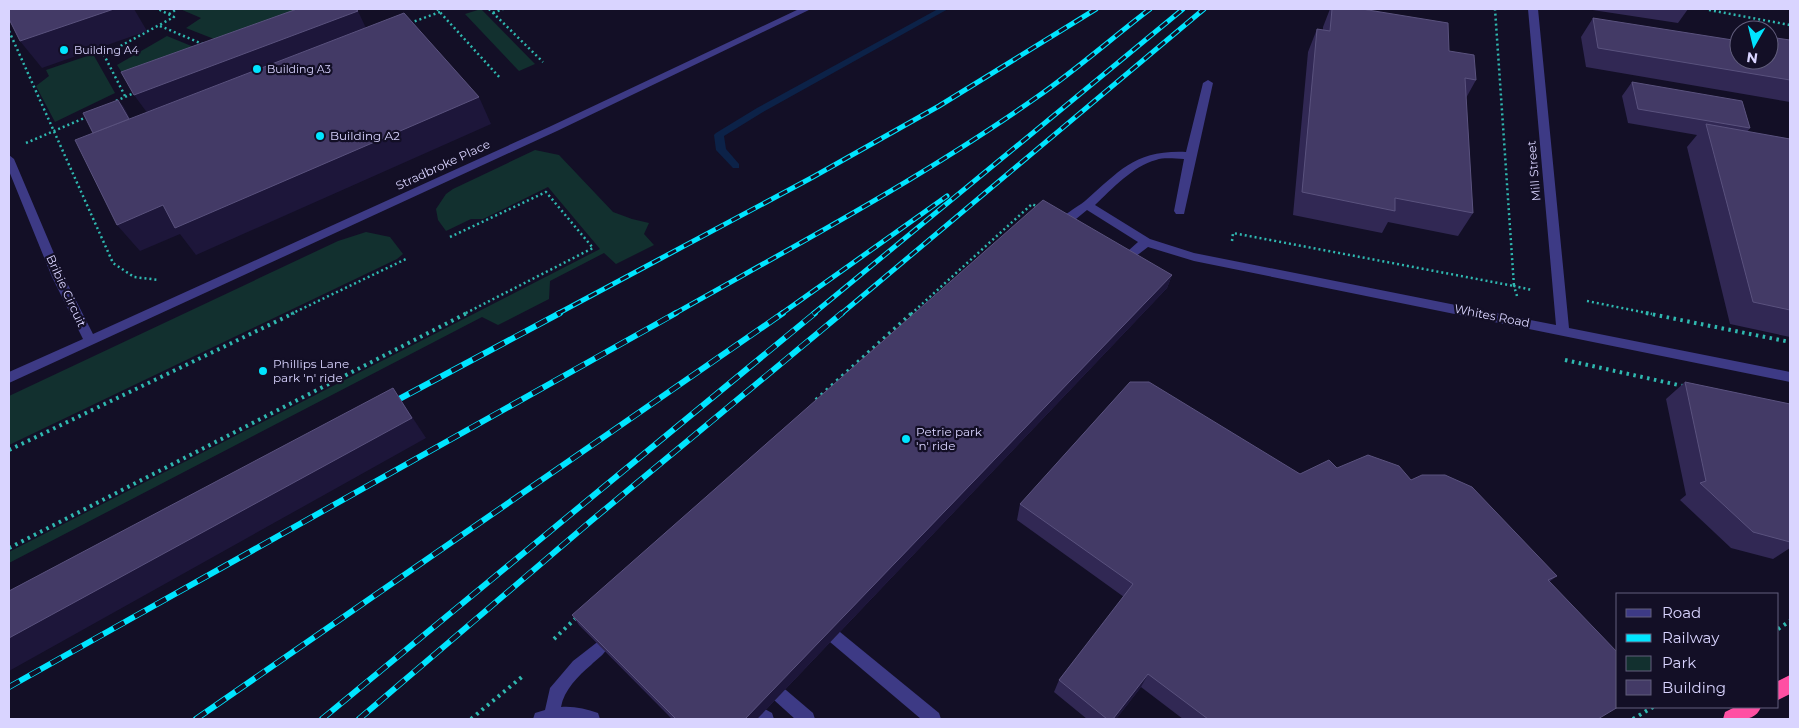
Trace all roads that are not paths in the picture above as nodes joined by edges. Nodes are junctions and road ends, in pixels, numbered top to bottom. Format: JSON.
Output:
{"nodes":[{"id":1,"x":806,"y":9,"type":"edge"},
{"id":2,"x":1533,"y":9,"type":"edge"},
{"id":3,"x":1208,"y":83,"type":"dead end"},
{"id":4,"x":1190,"y":156,"type":"junction"},
{"id":5,"x":9,"y":159,"type":"edge"},
{"id":6,"x":1087,"y":205,"type":"junction"},
{"id":7,"x":1180,"y":211,"type":"dead end"},
{"id":8,"x":1063,"y":224,"type":"edge"},
{"id":9,"x":1146,"y":242,"type":"junction"},
{"id":10,"x":1123,"y":262,"type":"edge"},
{"id":11,"x":1562,"y":330,"type":"junction"},
{"id":12,"x":90,"y":340,"type":"junction"},
{"id":13,"x":1790,"y":377,"type":"edge"},
{"id":14,"x":9,"y":378,"type":"edge"},
{"id":15,"x":835,"y":636,"type":"edge"},
{"id":16,"x":600,"y":647,"type":"edge"},
{"id":17,"x":1790,"y":684,"type":"edge"},
{"id":18,"x":1779,"y":690,"type":"edge"},
{"id":19,"x":780,"y":695,"type":"edge"},
{"id":20,"x":1750,"y":708,"type":"edge"},
{"id":21,"x":546,"y":717,"type":"edge"},
{"id":22,"x":592,"y":719,"type":"edge"},
{"id":23,"x":806,"y":719,"type":"edge"},
{"id":24,"x":933,"y":719,"type":"edge"},
{"id":25,"x":1732,"y":719,"type":"edge"}],
"edges":[{"from":1,"to":12,"type":"street","name":"Stradbroke Place"},
{"from":2,"to":11,"type":"street","name":"Mill Street"},
{"from":3,"to":4,"type":"street"},
{"from":4,"to":6,"type":"street"},
{"from":4,"to":7,"type":"street"},
{"from":5,"to":12,"type":"street","name":"Bribie Circuit"},
{"from":6,"to":8,"type":"street"},
{"from":6,"to":9,"type":"street","name":"Whites Road"},
{"from":9,"to":10,"type":"street"},
{"from":9,"to":11,"type":"street","name":"Whites Road"},
{"from":11,"to":13,"type":"street","name":"Whites Road"},
{"from":12,"to":14,"type":"street","name":"Bribie Circuit"},
{"from":15,"to":24,"type":"street"},
{"from":16,"to":21,"type":"street"},
{"from":17,"to":18,"type":"highway"},
{"from":19,"to":23,"type":"street"},
{"from":20,"to":25,"type":"highway"},
{"from":21,"to":22,"type":"street"}]}
